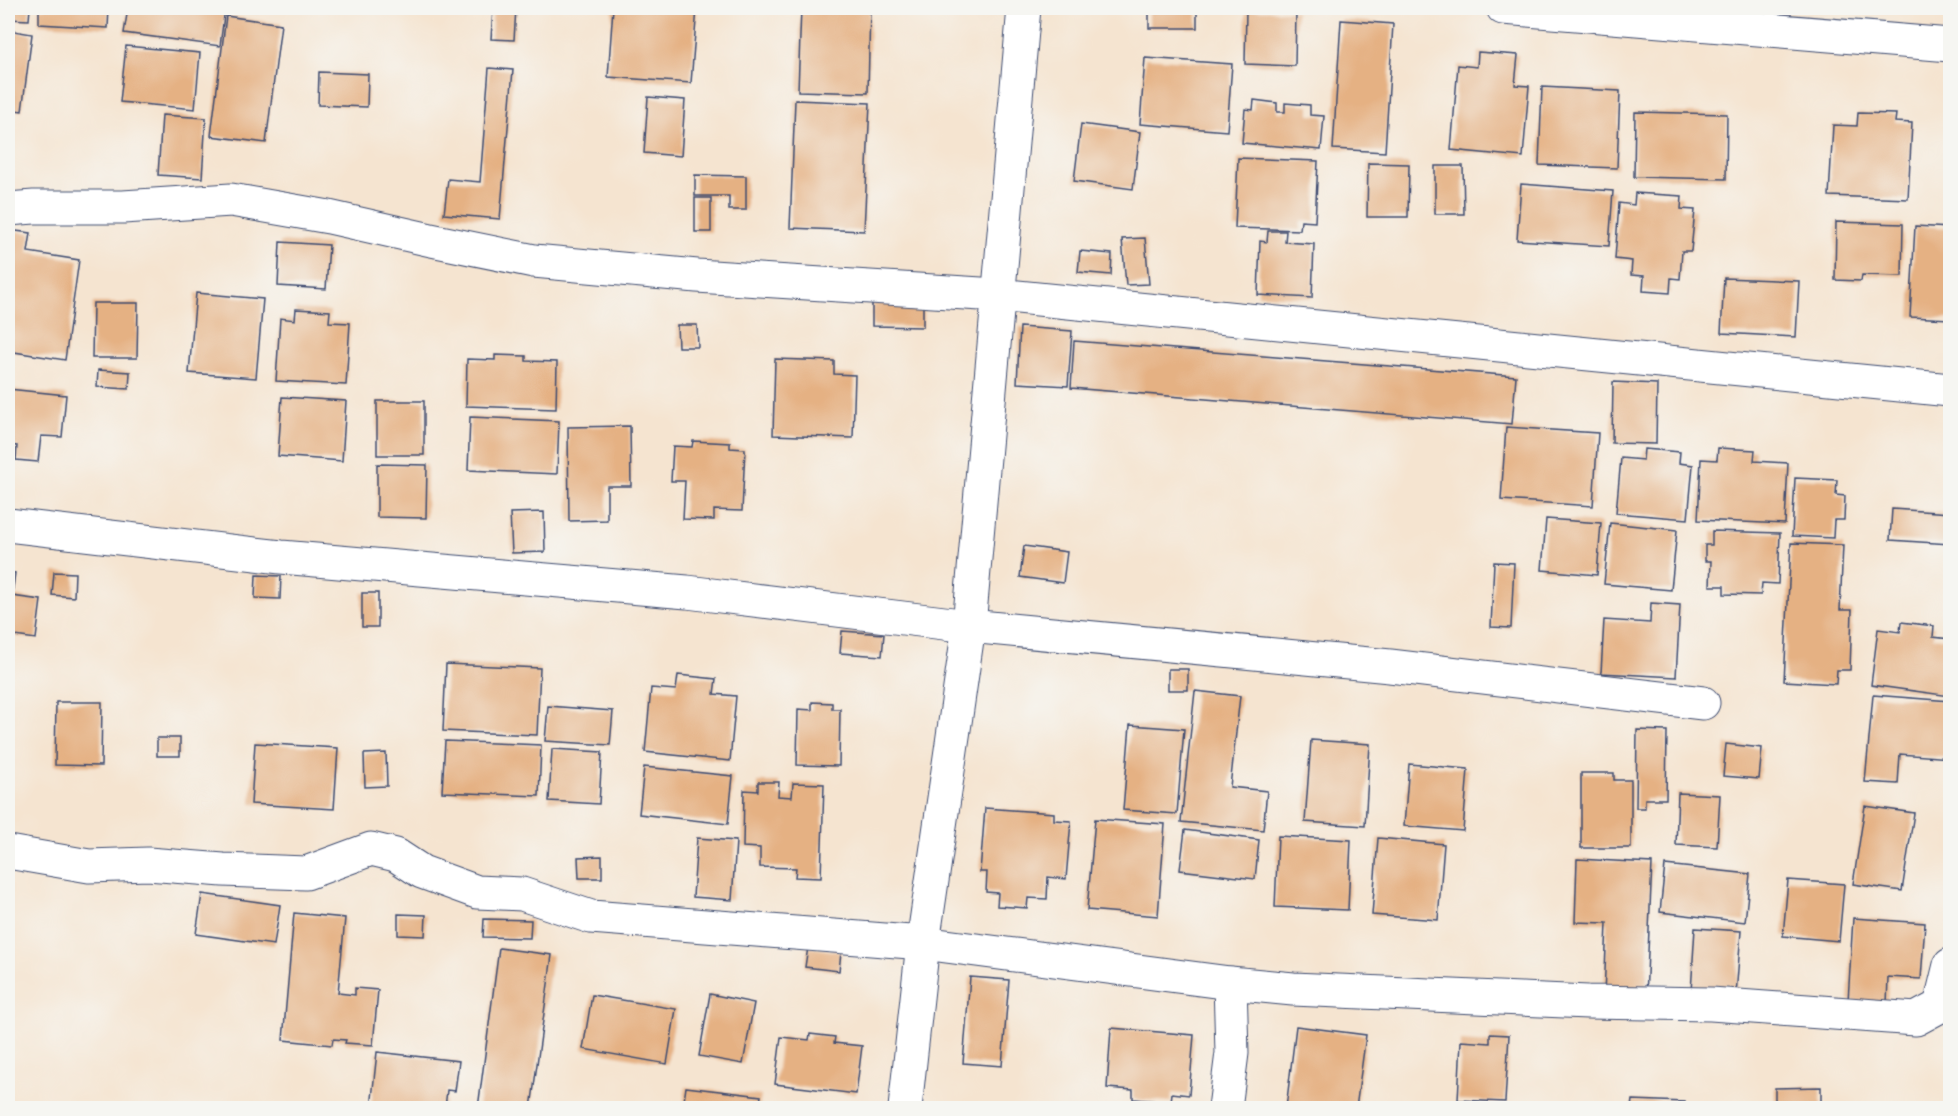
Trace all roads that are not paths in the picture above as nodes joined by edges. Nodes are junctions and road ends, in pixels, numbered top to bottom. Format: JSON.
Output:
{"nodes":[{"id":1,"x":1024,"y":8,"type":"edge"},
{"id":2,"x":1503,"y":8,"type":"edge"},
{"id":3,"x":1950,"y":45,"type":"edge"},
{"id":4,"x":8,"y":209,"type":"edge"},
{"id":5,"x":997,"y":295,"type":"junction"},
{"id":6,"x":1950,"y":390,"type":"edge"},
{"id":7,"x":8,"y":525,"type":"edge"},
{"id":8,"x":969,"y":626,"type":"junction"},
{"id":9,"x":1703,"y":703,"type":"dead end"},
{"id":10,"x":8,"y":852,"type":"edge"},
{"id":11,"x":922,"y":943,"type":"junction"},
{"id":12,"x":1950,"y":964,"type":"edge"},
{"id":13,"x":1230,"y":983,"type":"junction"},
{"id":14,"x":905,"y":1108,"type":"edge"},
{"id":15,"x":1225,"y":1108,"type":"edge"}],
"edges":[{"from":1,"to":5,"type":"street"},
{"from":2,"to":3,"type":"street"},
{"from":4,"to":5,"type":"street"},
{"from":5,"to":6,"type":"street"},
{"from":5,"to":8,"type":"street"},
{"from":7,"to":8,"type":"street"},
{"from":8,"to":9,"type":"street"},
{"from":8,"to":11,"type":"street"},
{"from":10,"to":11,"type":"street"},
{"from":11,"to":13,"type":"street"},
{"from":11,"to":14,"type":"street"},
{"from":12,"to":13,"type":"street"},
{"from":13,"to":15,"type":"street"}]}
